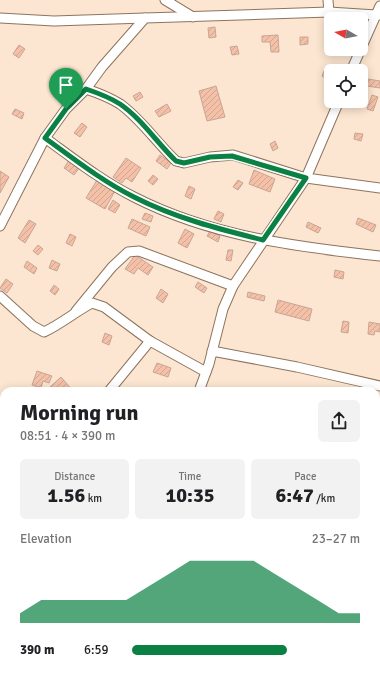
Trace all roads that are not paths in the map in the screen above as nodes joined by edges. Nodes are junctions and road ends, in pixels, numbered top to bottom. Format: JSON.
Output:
{"nodes":[{"id":1,"x":165,"y":0,"type":"edge"},
{"id":2,"x":328,"y":0,"type":"edge"},
{"id":3,"x":324,"y":12,"type":"edge"},
{"id":4,"x":329,"y":12,"type":"edge"},
{"id":5,"x":368,"y":12,"type":"edge"},
{"id":6,"x":379,"y":12,"type":"edge"},
{"id":7,"x":193,"y":17,"type":"junction"},
{"id":8,"x":0,"y":18,"type":"edge"},
{"id":9,"x":145,"y":18,"type":"junction"},
{"id":10,"x":354,"y":64,"type":"edge"},
{"id":11,"x":86,"y":89,"type":"junction"},
{"id":12,"x":336,"y":108,"type":"edge"},
{"id":13,"x":45,"y":138,"type":"junction"},
{"id":14,"x":306,"y":178,"type":"junction"},
{"id":15,"x":380,"y":188,"type":"edge"},
{"id":16,"x":0,"y":226,"type":"edge"},
{"id":17,"x":263,"y":240,"type":"junction"},
{"id":18,"x":380,"y":256,"type":"edge"},
{"id":19,"x":232,"y":286,"type":"junction"},
{"id":20,"x":0,"y":296,"type":"edge"},
{"id":21,"x":76,"y":311,"type":"junction"},
{"id":22,"x":150,"y":341,"type":"junction"},
{"id":23,"x":212,"y":351,"type":"junction"},
{"id":24,"x":206,"y":372,"type":"junction"},
{"id":25,"x":380,"y":386,"type":"edge"},
{"id":26,"x":112,"y":387,"type":"edge"},
{"id":27,"x":200,"y":387,"type":"edge"}],
"edges":[{"from":1,"to":7,"type":"street"},
{"from":2,"to":4,"type":"street"},
{"from":3,"to":7,"type":"street"},
{"from":5,"to":6,"type":"street"},
{"from":6,"to":10,"type":"street"},
{"from":7,"to":9,"type":"street"},
{"from":8,"to":9,"type":"street"},
{"from":9,"to":11,"type":"street"},
{"from":11,"to":13,"type":"street"},
{"from":11,"to":14,"type":"street"},
{"from":12,"to":14,"type":"street"},
{"from":13,"to":16,"type":"street"},
{"from":13,"to":17,"type":"street"},
{"from":14,"to":15,"type":"street"},
{"from":14,"to":17,"type":"street"},
{"from":17,"to":18,"type":"street"},
{"from":17,"to":19,"type":"street"},
{"from":19,"to":21,"type":"street"},
{"from":19,"to":23,"type":"street"},
{"from":20,"to":21,"type":"street"},
{"from":21,"to":22,"type":"street"},
{"from":22,"to":24,"type":"street"},
{"from":22,"to":26,"type":"street"},
{"from":23,"to":24,"type":"street"},
{"from":23,"to":25,"type":"street"},
{"from":24,"to":27,"type":"street"}]}
